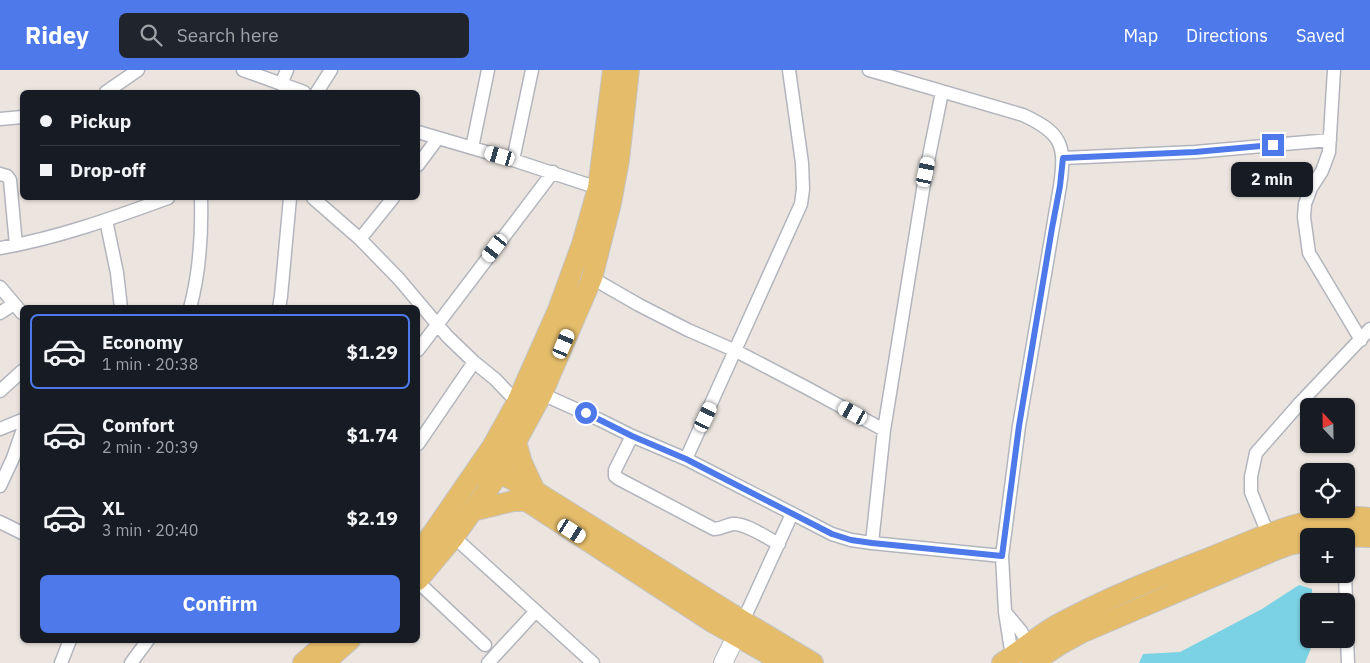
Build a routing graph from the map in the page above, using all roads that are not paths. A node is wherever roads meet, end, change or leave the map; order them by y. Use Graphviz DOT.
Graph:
graph roads {
  1 [pos="138,70"];
  2 [pos="245,70"];
  3 [pos="288,70"];
  4 [pos="331,70"];
  5 [pos="488,70"];
  6 [pos="532,70"];
  7 [pos="613,70"];
  8 [pos="629,70"];
  9 [pos="790,70"];
  10 [pos="868,70"];
  11 [pos="1334,70"];
  12 [pos="281,84"];
  13 [pos="109,90"];
  14 [pos="298,90"];
  15 [pos="318,90"];
  16 [pos="942,92"];
  17 [pos="20,117"];
  18 [pos="0,119"];
  19 [pos="420,133"];
  20 [pos="438,138"];
  21 [pos="1330,140"];
  22 [pos="472,148"];
  23 [pos="1063,158"];
  24 [pos="513,160"];
  25 [pos="420,162"];
  26 [pos="553,172"];
  27 [pos="0,174"];
  28 [pos="598,188"];
  29 [pos="162,200"];
  30 [pos="201,200"];
  31 [pos="290,200"];
  32 [pos="315,200"];
  33 [pos="391,200"];
  34 [pos="106,220"];
  35 [pos="360,240"];
  36 [pos="16,245"];
  37 [pos="0,248"];
  38 [pos="592,278"];
  39 [pos="0,287"];
  40 [pos="121,305"];
  41 [pos="191,305"];
  42 [pos="280,305"];
  43 [pos="18,308"];
  44 [pos="0,313"];
  45 [pos="436,324"];
  46 [pos="1370,330"];
  47 [pos="1361,340"];
  48 [pos="420,347"];
  49 [pos="736,351"];
  50 [pos="474,362"];
  51 [pos="20,373"];
  52 [pos="0,390"];
  53 [pos="542,394"];
  54 [pos="517,402"];
  55 [pos="20,421"];
  56 [pos="0,429"];
  57 [pos="884,430"];
  58 [pos="632,436"];
  59 [pos="420,439"];
  60 [pos="516,442"];
  61 [pos="20,446"];
  62 [pos="492,447"];
  63 [pos="686,459"];
  64 [pos="18,460"];
  65 [pos="498,475"];
  66 [pos="470,479"];
  67 [pos="0,486"];
  68 [pos="530,496"];
  69 [pos="472,511"];
  70 [pos="792,514"];
  71 [pos="1369,516"];
  72 [pos="0,522"];
  73 [pos="20,532"];
  74 [pos="1268,534"];
  75 [pos="1355,536"];
  76 [pos="454,537"];
  77 [pos="1370,537"];
  78 [pos="872,543"];
  79 [pos="1300,543"];
  80 [pos="778,544"];
  81 [pos="421,545"];
  82 [pos="1002,556"];
  83 [pos="420,579"];
  84 [pos="420,583"];
  85 [pos="536,611"];
  86 [pos="1005,612"];
  87 [pos="740,629"];
  88 [pos="69,643"];
  89 [pos="146,643"];
  90 [pos="326,643"];
  91 [pos="347,643"];
  92 [pos="485,645"];
  93 [pos="1347,648"];
  94 [pos="1032,656"];
  95 [pos="1010,661"];
  96 [pos="61,663"];
  97 [pos="131,663"];
  98 [pos="303,663"];
  99 [pos="324,663"];
  100 [pos="488,663"];
  101 [pos="593,663"];
  102 [pos="723,663"];
  103 [pos="784,663"];
  104 [pos="813,663"];
  105 [pos="1348,663"];
  1 -- 13 [label="street"];
  2 -- 12 [label="street"];
  3 -- 12 [label="street"];
  4 -- 15 [label="street"];
  5 -- 22 [label="street"];
  6 -- 24 [label="street"];
  7 -- 28 [label="main road"];
  8 -- 38 [label="main road"];
  9 -- 49 [label="street"];
  10 -- 16 [label="street"];
  11 -- 21 [label="street"];
  12 -- 14 [label="street"];
  16 -- 23 [label="street"];
  16 -- 57 [label="street"];
  17 -- 18 [label="street"];
  19 -- 20 [label="street"];
  20 -- 22 [label="street"];
  20 -- 25 [label="street"];
  21 -- 23 [label="street"];
  21 -- 47 [label="street"];
  22 -- 24 [label="street"];
  23 -- 82 [label="street"];
  24 -- 26 [label="street"];
  26 -- 28 [label="street"];
  26 -- 45 [label="street"];
  27 -- 36 [label="street"];
  28 -- 54 [label="main road"];
  29 -- 34 [label="street"];
  30 -- 41 [label="street"];
  31 -- 42 [label="street"];
  32 -- 35 [label="street"];
  33 -- 35 [label="street"];
  34 -- 36 [label="street"];
  34 -- 40 [label="street"];
  35 -- 45 [label="street"];
  36 -- 37 [label="street"];
  38 -- 49 [label="street"];
  38 -- 53 [label="main road"];
  39 -- 43 [label="street"];
  43 -- 44 [label="street"];
  45 -- 48 [label="street"];
  45 -- 50 [label="street"];
  46 -- 47 [label="street"];
  47 -- 74 [label="street"];
  49 -- 57 [label="street"];
  49 -- 63 [label="street"];
  50 -- 54 [label="street"];
  50 -- 59 [label="street"];
  51 -- 52 [label="street"];
  53 -- 58 [label="street"];
  53 -- 60 [label="main road"];
  54 -- 62 [label="main road"];
  55 -- 56 [label="street"];
  57 -- 78 [label="street"];
  58 -- 63 [label="street"];
  58 -- 80 [label="street"];
  60 -- 65 [label="main road"];
  60 -- 68 [label="main road"];
  61 -- 64 [label="street"];
  62 -- 65 [label="main road"];
  62 -- 66 [label="main road"];
  63 -- 70 [label="street"];
  64 -- 67 [label="street"];
  65 -- 66 [label="main road"];
  65 -- 68 [label="main road"];
  65 -- 69 [label="main road"];
  66 -- 81 [label="main road"];
  68 -- 69 [label="main road"];
  68 -- 87 [label="main road"];
  69 -- 76 [label="main road"];
  70 -- 78 [label="street"];
  70 -- 80 [label="street"];
  71 -- 74 [label="main road"];
  72 -- 73 [label="street"];
  74 -- 94 [label="main road"];
  75 -- 77 [label="main road"];
  76 -- 83 [label="main road"];
  76 -- 85 [label="street"];
  78 -- 82 [label="street"];
  79 -- 94 [label="main road"];
  80 -- 87 [label="street"];
  82 -- 86 [label="street"];
  84 -- 92 [label="street"];
  85 -- 100 [label="street"];
  85 -- 101 [label="street"];
  86 -- 94 [label="street"];
  86 -- 95 [label="street"];
  87 -- 102 [label="street"];
  87 -- 103 [label="main road"];
  87 -- 104 [label="main road"];
  88 -- 96 [label="street"];
  89 -- 97 [label="street"];
  90 -- 98 [label="main road"];
  91 -- 99 [label="main road"];
  93 -- 105 [label="street"];
  94 -- 95 [label="main road"];
}
